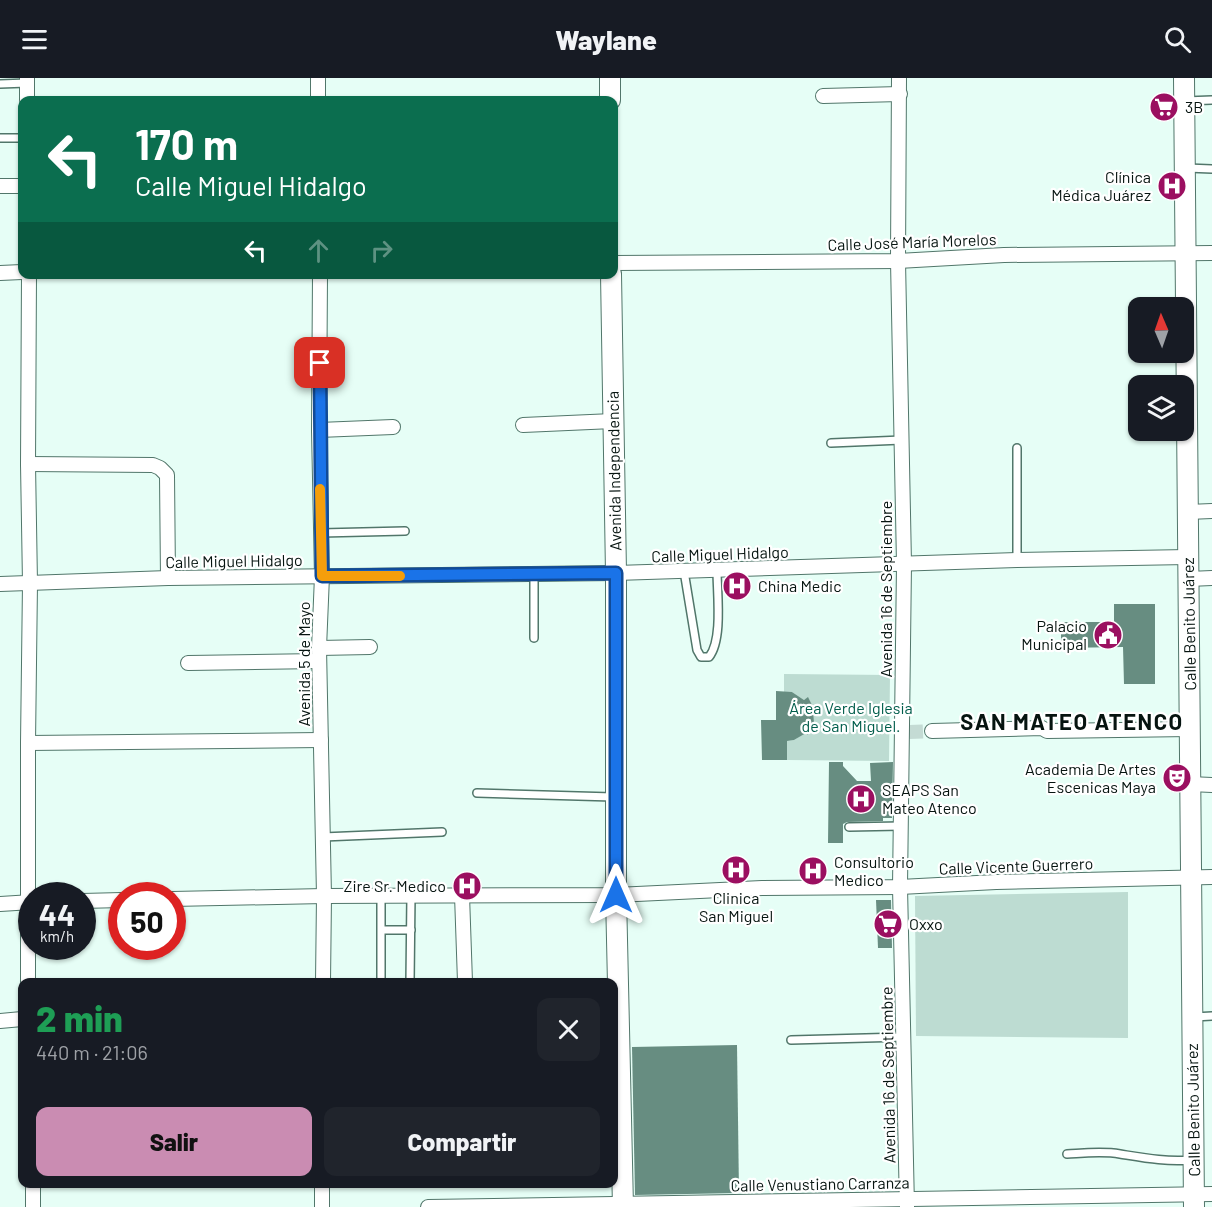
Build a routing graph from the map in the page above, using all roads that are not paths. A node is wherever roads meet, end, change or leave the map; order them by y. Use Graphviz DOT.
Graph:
graph roads {
  1 [pos="318,78"];
  2 [pos="610,78"];
  3 [pos="899,78"];
  4 [pos="1184,78"];
  5 [pos="27,80"];
  6 [pos="0,84"];
  7 [pos="900,94"];
  8 [pos="27,96"];
  9 [pos="318,96"];
  10 [pos="610,96"];
  11 [pos="823,96"];
  12 [pos="1212,100"];
  13 [pos="1184,101"];
  14 [pos="0,138"];
  15 [pos="18,138"];
  16 [pos="1185,168"];
  17 [pos="1212,169"];
  18 [pos="0,186"];
  19 [pos="18,186"];
  20 [pos="1212,253"];
  21 [pos="1185,254"];
  22 [pos="898,261"];
  23 [pos="618,262"];
  24 [pos="18,272"];
  25 [pos="0,273"];
  26 [pos="29,279"];
  27 [pos="320,279"];
  28 [pos="611,279"];
  29 [pos="613,421"];
  30 [pos="523,425"];
  31 [pos="393,427"];
  32 [pos="319,429"];
  33 [pos="902,440"];
  34 [pos="831,443"];
  35 [pos="1017,448"];
  36 [pos="28,465"];
  37 [pos="1212,511"];
  38 [pos="1188,512"];
  39 [pos="405,531"];
  40 [pos="321,533"];
  41 [pos="1188,557"];
  42 [pos="1017,560"];
  43 [pos="904,564"];
  44 [pos="717,570"];
  45 [pos="684,571"];
  46 [pos="616,573"];
  47 [pos="534,574"];
  48 [pos="322,576"];
  49 [pos="168,578"];
  50 [pos="1212,578"];
  51 [pos="1189,579"];
  52 [pos="30,583"];
  53 [pos="0,584"];
  54 [pos="534,638"];
  55 [pos="370,647"];
  56 [pos="319,654"];
  57 [pos="188,663"];
  58 [pos="1190,729"];
  59 [pos="932,731"];
  60 [pos="321,740"];
  61 [pos="28,743"];
  62 [pos="1190,784"];
  63 [pos="1212,785"];
  64 [pos="477,793"];
  65 [pos="616,797"];
  66 [pos="901,826"];
  67 [pos="849,827"];
  68 [pos="442,832"];
  69 [pos="323,837"];
  70 [pos="1191,878"];
  71 [pos="1212,878"];
  72 [pos="30,882"];
  73 [pos="900,887"];
  74 [pos="381,895"];
  75 [pos="411,895"];
  76 [pos="462,895"];
  77 [pos="616,895"];
  78 [pos="324,896"];
  79 [pos="186,899"];
  80 [pos="18,903"];
  81 [pos="0,904"];
  82 [pos="382,930"];
  83 [pos="411,930"];
  84 [pos="29,960"];
  85 [pos="28,978"];
  86 [pos="323,978"];
  87 [pos="381,978"];
  88 [pos="410,978"];
  89 [pos="465,978"];
  90 [pos="618,978"];
  91 [pos="618,984"];
  92 [pos="1202,1016"];
  93 [pos="18,1020"];
  94 [pos="0,1021"];
  95 [pos="903,1037"];
  96 [pos="791,1040"];
  97 [pos="1067,1154"];
  98 [pos="1194,1160"];
  99 [pos="33,1188"];
  100 [pos="322,1188"];
  101 [pos="1200,1198"];
  102 [pos="907,1203"];
  103 [pos="807,1204"];
  104 [pos="623,1205"];
  105 [pos="33,1207"];
  106 [pos="322,1207"];
  107 [pos="428,1207"];
  1 -- 9 [label="street"];
  2 -- 10 [label="main road"];
  3 -- 7 [label="street, Avenida 16 de Septiembre"];
  4 -- 13 [label="main road, Calle Benito Juárez"];
  5 -- 6 [label="lane"];
  5 -- 8 [label="street"];
  7 -- 11 [label="street"];
  7 -- 22 [label="street, Avenida 16 de Septiembre"];
  12 -- 13 [label="lane"];
  13 -- 16 [label="main road, Calle Benito Juárez"];
  14 -- 15 [label="lane"];
  16 -- 17 [label="lane"];
  16 -- 21 [label="main road, Calle Benito Juárez"];
  18 -- 19 [label="street"];
  20 -- 21 [label="street, Calle José María Morelos"];
  21 -- 22 [label="street, Calle José María Morelos"];
  21 -- 38 [label="main road, Calle Benito Juárez"];
  22 -- 23 [label="street, Calle José María Morelos"];
  22 -- 33 [label="street, Avenida 16 de Septiembre"];
  24 -- 25 [label="street"];
  26 -- 36 [label="street"];
  27 -- 32 [label="street, Avenida 5 de Mayo"];
  28 -- 29 [label="main road, Avenida Independencia"];
  29 -- 30 [label="street"];
  29 -- 46 [label="main road, Avenida Independencia"];
  31 -- 32 [label="street"];
  32 -- 40 [label="street, Avenida 5 de Mayo"];
  33 -- 34 [label="lane"];
  33 -- 43 [label="street, Avenida 16 de Septiembre"];
  35 -- 42 [label="lane"];
  36 -- 49 [label="street"];
  36 -- 52 [label="street"];
  37 -- 38 [label="street"];
  38 -- 41 [label="main road, Calle Benito Juárez"];
  39 -- 40 [label="lane"];
  40 -- 48 [label="street, Avenida 5 de Mayo"];
  41 -- 42 [label="street, Calle Miguel Hidalgo"];
  41 -- 51 [label="main road, Calle Benito Juárez"];
  42 -- 43 [label="street, Calle Miguel Hidalgo"];
  43 -- 44 [label="street, Calle Miguel Hidalgo"];
  43 -- 66 [label="street, Avenida 16 de Septiembre"];
  44 -- 45 [label="street, Calle Miguel Hidalgo"];
  44 -- 45 [label="lane"];
  45 -- 46 [label="street, Calle Miguel Hidalgo"];
  46 -- 47 [label="street, Calle Miguel Hidalgo"];
  46 -- 65 [label="main road, Avenida Independencia"];
  47 -- 48 [label="street, Calle Miguel Hidalgo"];
  47 -- 54 [label="lane"];
  48 -- 49 [label="street, Calle Miguel Hidalgo"];
  48 -- 56 [label="street, Avenida 5 de Mayo"];
  49 -- 52 [label="street, Calle Miguel Hidalgo"];
  50 -- 51 [label="street"];
  51 -- 58 [label="main road, Calle Benito Juárez"];
  52 -- 53 [label="street, Calle Miguel Hidalgo"];
  52 -- 61 [label="street"];
  55 -- 56 [label="street"];
  56 -- 57 [label="street"];
  56 -- 60 [label="street, Avenida 5 de Mayo"];
  58 -- 59 [label="street"];
  58 -- 62 [label="main road, Calle Benito Juárez"];
  60 -- 61 [label="street"];
  60 -- 69 [label="street, Avenida 5 de Mayo"];
  61 -- 72 [label="street"];
  62 -- 63 [label="street"];
  62 -- 70 [label="main road, Calle Benito Juárez"];
  64 -- 65 [label="lane"];
  65 -- 77 [label="main road, Avenida Independencia"];
  66 -- 67 [label="lane"];
  66 -- 73 [label="street, Avenida 16 de Septiembre"];
  68 -- 69 [label="lane"];
  69 -- 78 [label="street, Avenida 5 de Mayo"];
  70 -- 71 [label="street, Calle Vicente Guerrero"];
  70 -- 73 [label="street, Calle Vicente Guerrero"];
  70 -- 92 [label="main road, Calle Benito Juárez"];
  73 -- 77 [label="street, Calle Vicente Guerrero"];
  73 -- 95 [label="street, Avenida 16 de Septiembre"];
  74 -- 75 [label="street, Calle Vicente Guerrero"];
  74 -- 78 [label="street, Calle Vicente Guerrero"];
  74 -- 82 [label="lane"];
  75 -- 76 [label="street, Calle Vicente Guerrero"];
  75 -- 83 [label="lane"];
  76 -- 77 [label="street, Calle Vicente Guerrero"];
  76 -- 89 [label="street"];
  77 -- 90 [label="main road, Avenida Independencia"];
  78 -- 79 [label="street, Calle Vicente Guerrero"];
  78 -- 86 [label="street, Avenida 5 de Mayo"];
  80 -- 81 [label="street"];
  82 -- 83 [label="lane"];
  82 -- 87 [label="lane"];
  83 -- 88 [label="lane"];
  84 -- 85 [label="street"];
  91 -- 104 [label="main road, Avenida Independencia"];
  92 -- 98 [label="main road, Calle Benito Juárez"];
  93 -- 94 [label="street"];
  95 -- 96 [label="lane"];
  95 -- 102 [label="street, Avenida 16 de Septiembre"];
  97 -- 98 [label="lane"];
  98 -- 101 [label="main road, Calle Benito Juárez"];
  99 -- 105 [label="street"];
  100 -- 106 [label="street"];
  101 -- 102 [label="street, Calle Venustiano Carranza"];
  102 -- 103 [label="street, Calle Venustiano Carranza"];
  103 -- 104 [label="street, Calle Venustiano Carranza"];
  104 -- 107 [label="street, Calle Venustiano Carranza"];
}
